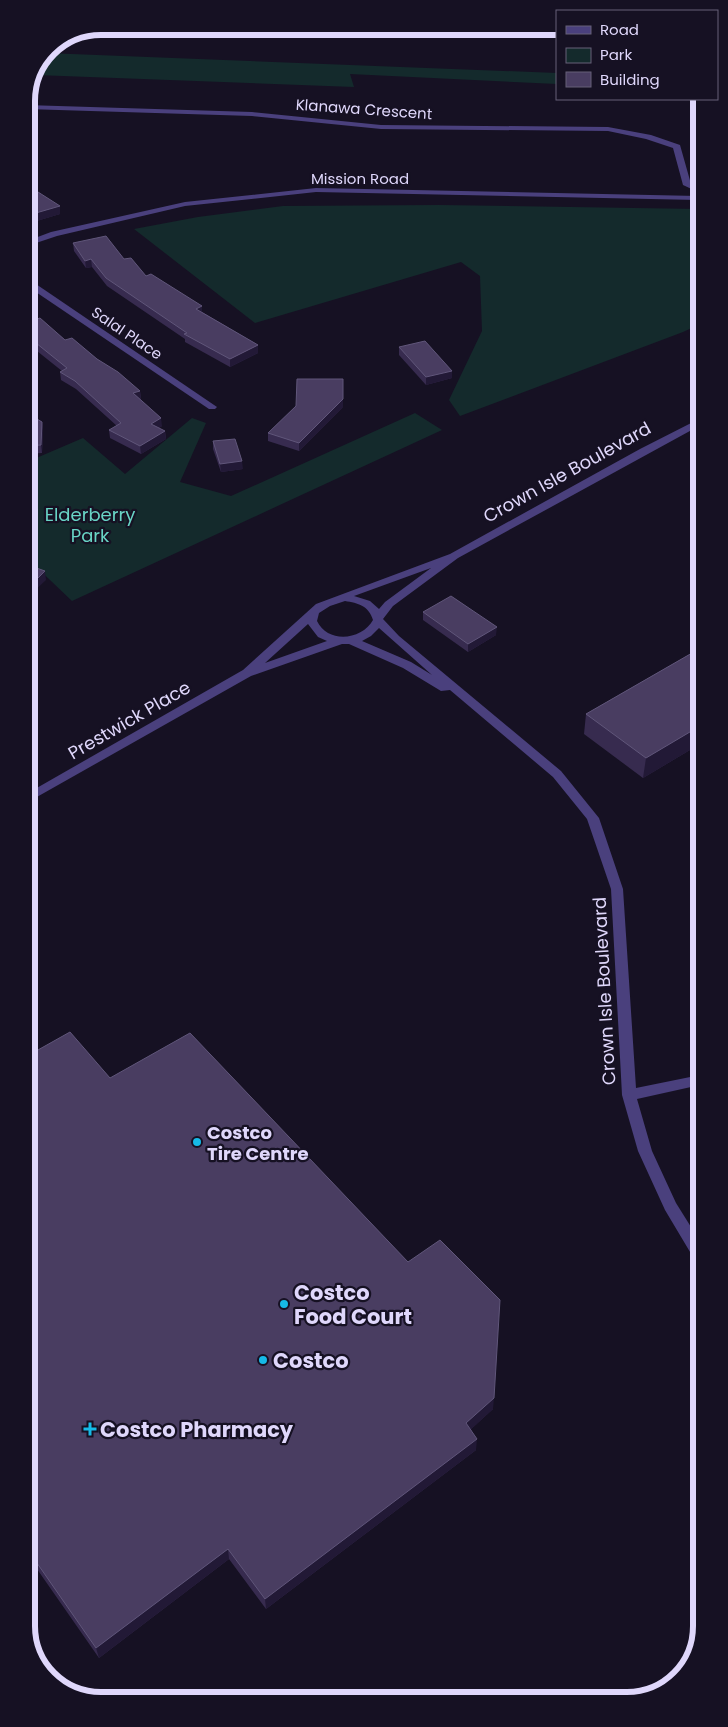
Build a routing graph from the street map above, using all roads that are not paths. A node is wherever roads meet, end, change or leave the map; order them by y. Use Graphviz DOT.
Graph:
graph roads {
  1 [pos="35,107"];
  2 [pos="693,188"];
  3 [pos="693,198"];
  4 [pos="35,241"];
  5 [pos="35,287"];
  6 [pos="212,407"];
  7 [pos="693,425"];
  8 [pos="454,556"];
  9 [pos="336,599"];
  10 [pos="318,608"];
  11 [pos="378,619"];
  12 [pos="347,640"];
  13 [pos="247,673"];
  14 [pos="471,702"];
  15 [pos="35,794"];
  16 [pos="693,1082"];
  17 [pos="629,1096"];
  18 [pos="693,1245"];
  1 -- 2 [label="street, Klanawa Crescent"];
  3 -- 4 [label="street, Mission Road"];
  5 -- 6 [label="street, Salal Place"];
  7 -- 8 [label="street, Crown Isle Boulevard"];
  8 -- 9 [label="street, Crown Isle Boulevard"];
  8 -- 11 [label="street, Crown Isle Boulevard"];
  9 -- 10 [label="street"];
  9 -- 11 [label="street"];
  10 -- 12 [label="street"];
  10 -- 13 [label="street, Prestwick Place"];
  11 -- 12 [label="street"];
  11 -- 14 [label="street, Crown Isle Boulevard"];
  12 -- 13 [label="street, Prestwick Place"];
  12 -- 14 [label="street, Crown Isle Boulevard"];
  13 -- 15 [label="street, Prestwick Place"];
  14 -- 17 [label="street, Crown Isle Boulevard"];
  16 -- 17 [label="street"];
  17 -- 18 [label="street, Crown Isle Boulevard"];
}
